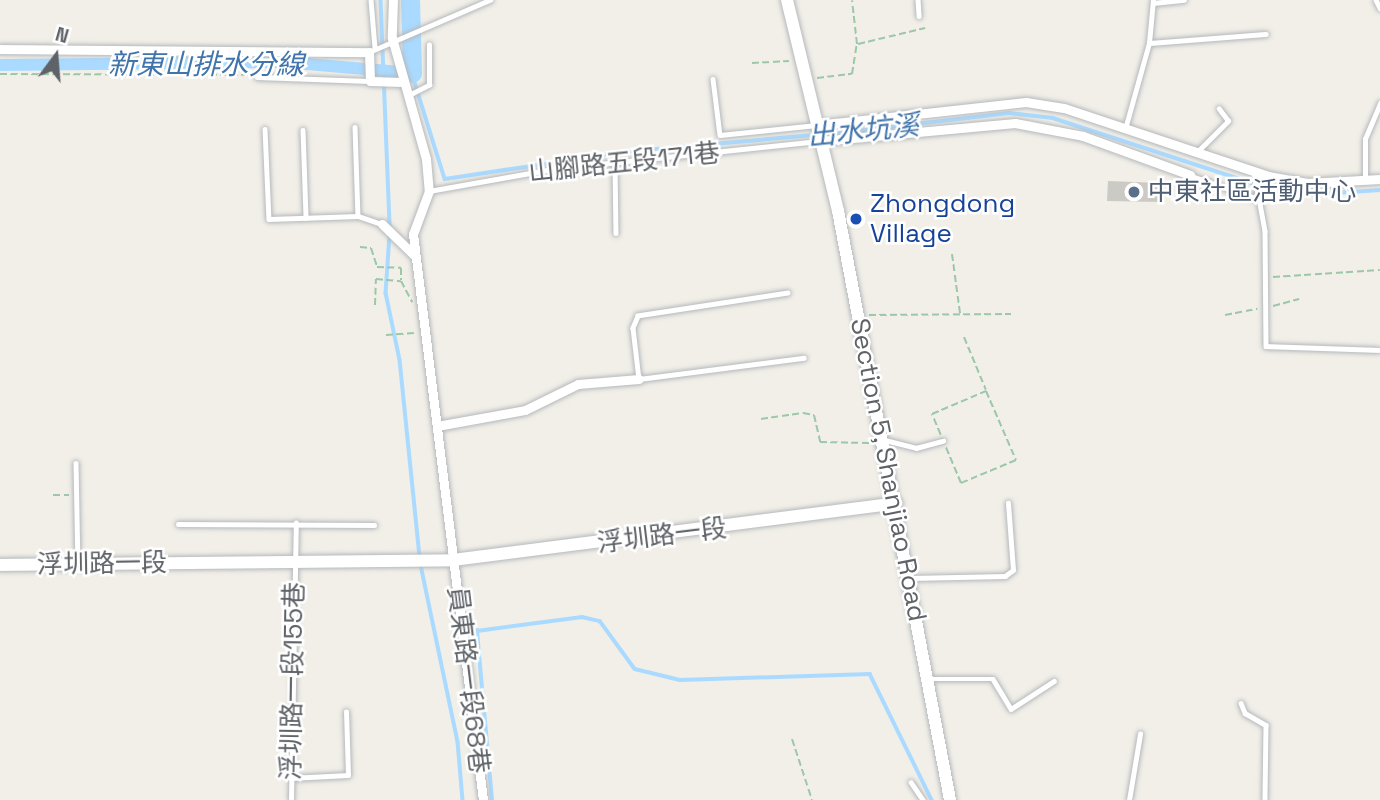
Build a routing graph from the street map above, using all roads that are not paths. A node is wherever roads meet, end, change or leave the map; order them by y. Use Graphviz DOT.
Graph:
graph roads {
  1 [pos="371,0"];
  2 [pos="393,0"];
  3 [pos="489,0"];
  4 [pos="787,0"];
  5 [pos="918,0"];
  6 [pos="1184,0"];
  7 [pos="1377,0"];
  8 [pos="1153,2"];
  9 [pos="1380,8"];
  10 [pos="919,16"];
  11 [pos="1266,34"];
  12 [pos="392,38"];
  13 [pos="1149,43"];
  14 [pos="429,45"];
  15 [pos="0,49"];
  16 [pos="372,50"];
  17 [pos="257,77"];
  18 [pos="713,79"];
  19 [pos="370,81"];
  20 [pos="402,82"];
  21 [pos="406,96"];
  22 [pos="1380,103"];
  23 [pos="1219,108"];
  24 [pos="817,125"];
  25 [pos="355,127"];
  26 [pos="265,129"];
  27 [pos="1125,129"];
  28 [pos="303,130"];
  29 [pos="820,141"];
  30 [pos="1196,153"];
  31 [pos="615,164"];
  32 [pos="1254,172"];
  33 [pos="1191,176"];
  34 [pos="1365,179"];
  35 [pos="1380,179"];
  36 [pos="429,191"];
  37 [pos="1262,200"];
  38 [pos="358,216"];
  39 [pos="306,218"];
  40 [pos="382,224"];
  41 [pos="616,233"];
  42 [pos="416,257"];
  43 [pos="788,293"];
  44 [pos="1378,350"];
  45 [pos="804,358"];
  46 [pos="639,380"];
  47 [pos="437,426"];
  48 [pos="884,440"];
  49 [pos="943,440"];
  50 [pos="76,463"];
  51 [pos="896,503"];
  52 [pos="1009,503"];
  53 [pos="296,523"];
  54 [pos="178,524"];
  55 [pos="374,524"];
  56 [pos="453,560"];
  57 [pos="295,562"];
  58 [pos="0,565"];
  59 [pos="78,565"];
  60 [pos="910,578"];
  61 [pos="928,678"];
  62 [pos="1054,681"];
  63 [pos="1241,703"];
  64 [pos="346,712"];
  65 [pos="1140,734"];
  66 [pos="290,778"];
  67 [pos="911,782"];
  68 [pos="291,800"];
  69 [pos="484,800"];
  70 [pos="923,800"];
  71 [pos="950,800"];
  72 [pos="1129,800"];
  73 [pos="1265,800"];
  1 -- 16 [label="lane"];
  2 -- 12 [label="street"];
  3 -- 12 [label="lane"];
  4 -- 24 [label="street"];
  5 -- 10 [label="lane"];
  6 -- 8 [label="lane"];
  7 -- 9 [label="lane"];
  8 -- 13 [label="lane"];
  11 -- 13 [label="lane"];
  12 -- 16 [label="lane"];
  12 -- 20 [label="street"];
  13 -- 27 [label="lane"];
  14 -- 21 [label="lane"];
  15 -- 16 [label="street"];
  16 -- 19 [label="street"];
  17 -- 19 [label="lane"];
  18 -- 24 [label="lane"];
  19 -- 20 [label="street"];
  20 -- 21 [label="street"];
  21 -- 36 [label="street"];
  22 -- 34 [label="lane"];
  23 -- 30 [label="lane"];
  24 -- 27 [label="street"];
  24 -- 29 [label="street, Section 5, Shanjiao Road"];
  25 -- 38 [label="lane"];
  26 -- 39 [label="lane"];
  27 -- 30 [label="street"];
  28 -- 39 [label="lane"];
  29 -- 31 [label="lane, 山腳路五段171巷"];
  29 -- 33 [label="street"];
  29 -- 48 [label="street, Section 5, Shanjiao Road"];
  30 -- 32 [label="street"];
  31 -- 36 [label="lane, 山腳路五段171巷"];
  31 -- 41 [label="lane"];
  32 -- 34 [label="street"];
  32 -- 37 [label="lane"];
  33 -- 37 [label="lane"];
  34 -- 35 [label="street"];
  36 -- 42 [label="street, 員東路一段68巷"];
  37 -- 44 [label="lane"];
  38 -- 39 [label="lane"];
  38 -- 40 [label="lane"];
  40 -- 42 [label="street"];
  42 -- 47 [label="street, 員東路一段68巷"];
  43 -- 46 [label="lane"];
  45 -- 46 [label="lane"];
  46 -- 47 [label="street"];
  47 -- 56 [label="street, 員東路一段68巷"];
  48 -- 49 [label="lane"];
  48 -- 51 [label="street, Section 5, Shanjiao Road"];
  50 -- 59 [label="lane"];
  51 -- 56 [label="street, 浮圳路一段"];
  51 -- 60 [label="street, Section 5, Shanjiao Road"];
  52 -- 60 [label="lane"];
  53 -- 54 [label="lane"];
  53 -- 55 [label="lane"];
  53 -- 57 [label="lane, 浮圳路一段155巷"];
  56 -- 57 [label="street, 浮圳路一段"];
  56 -- 69 [label="street, 員東路一段68巷"];
  57 -- 59 [label="street, 浮圳路一段"];
  57 -- 66 [label="lane, 浮圳路一段155巷"];
  58 -- 59 [label="street, 浮圳路一段"];
  60 -- 61 [label="street, Section 5, Shanjiao Road"];
  61 -- 62 [label="lane"];
  61 -- 71 [label="street, Section 5, Shanjiao Road"];
  63 -- 73 [label="lane"];
  64 -- 66 [label="lane"];
  65 -- 72 [label="lane"];
  66 -- 68 [label="lane, 浮圳路一段155巷"];
  67 -- 70 [label="lane"];
}
